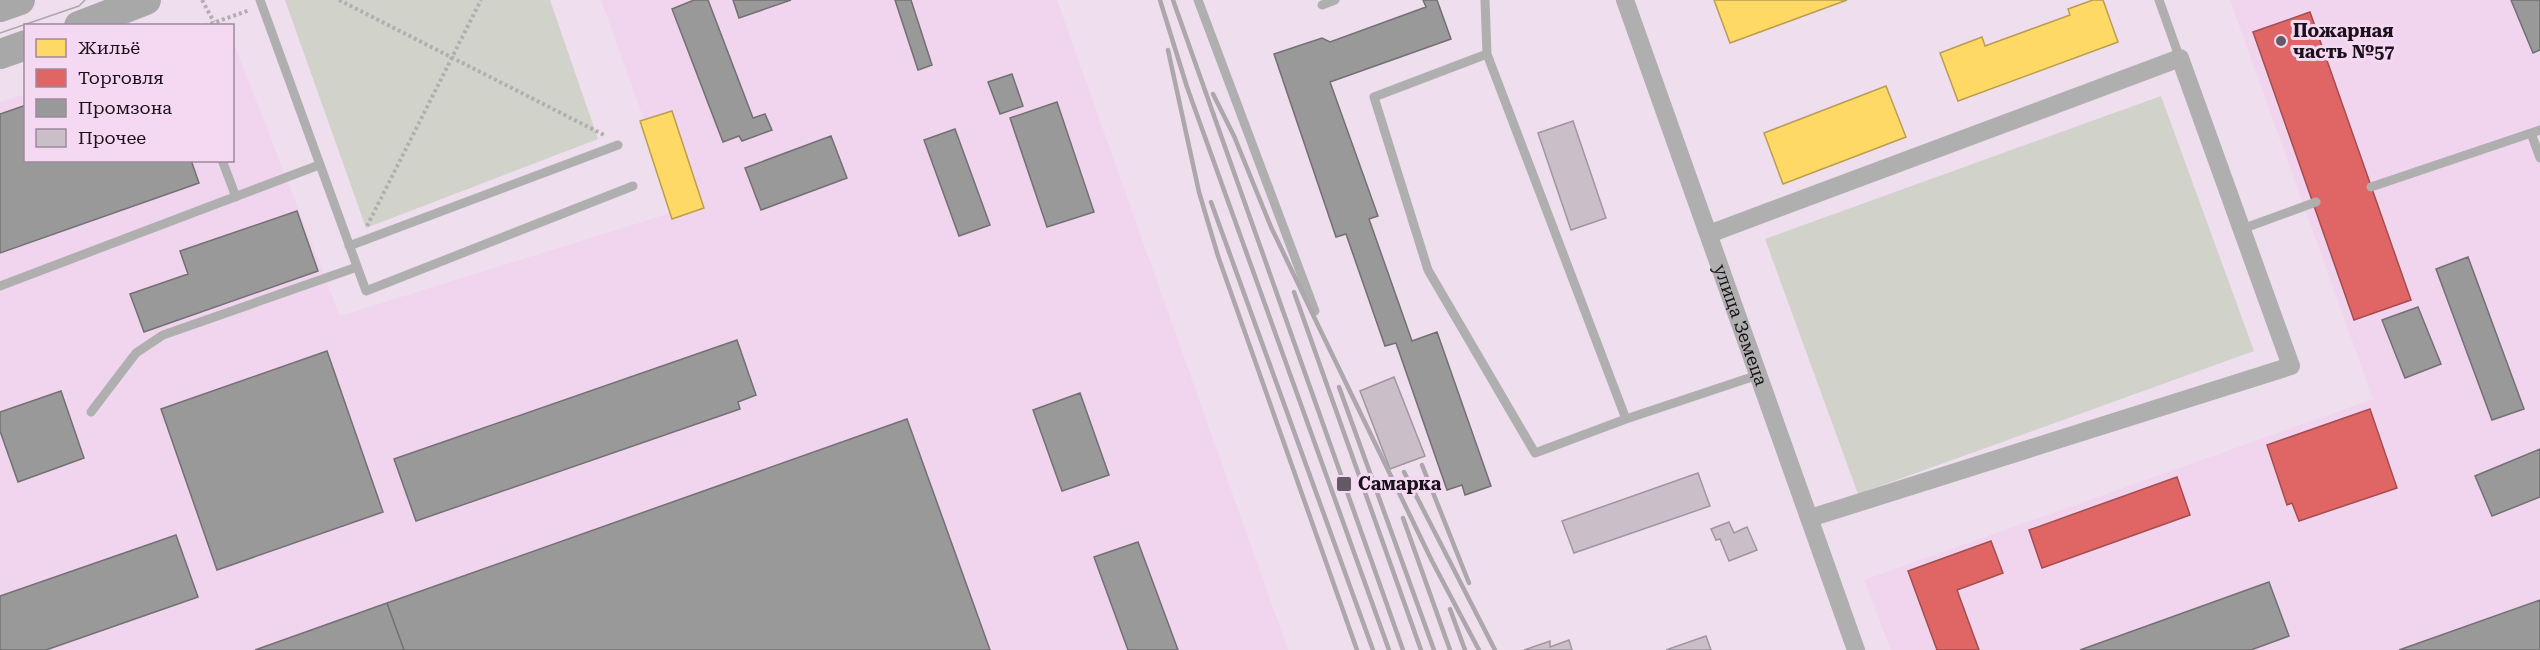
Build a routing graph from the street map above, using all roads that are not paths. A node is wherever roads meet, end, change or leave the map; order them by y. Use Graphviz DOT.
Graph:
graph roads {
  1 [pos="20,0"];
  2 [pos="146,0"];
  3 [pos="1198,0"];
  4 [pos="1335,0"];
  5 [pos="1485,0"];
  6 [pos="1625,0"];
  7 [pos="2159,0"];
  8 [pos="261,3"];
  9 [pos="1322,5"];
  10 [pos="0,7"];
  11 [pos="84,24"];
  12 [pos="24,46"];
  13 [pos="0,54"];
  14 [pos="1487,54"];
  15 [pos="2180,59"];
  16 [pos="2536,131"];
  17 [pos="617,143"];
  18 [pos="2540,158"];
  19 [pos="223,162"];
  20 [pos="319,165"];
  21 [pos="633,186"];
  22 [pos="2372,187"];
  23 [pos="236,197"];
  24 [pos="2316,202"];
  25 [pos="2242,229"];
  26 [pos="1708,234"];
  27 [pos="354,244"];
  28 [pos="357,267"];
  29 [pos="0,286"];
  30 [pos="1315,311"];
  31 [pos="1758,375"];
  32 [pos="91,412"];
  33 [pos="1626,419"];
  34 [pos="1810,518"];
  35 [pos="1856,650"];
  1 -- 10 [label="main road"];
  2 -- 11 [label="main road"];
  3 -- 30 [label="lane"];
  4 -- 9 [label="lane"];
  5 -- 14 [label="lane"];
  6 -- 26 [label="street, улица Земеца"];
  7 -- 15 [label="lane"];
  8 -- 20 [label="lane"];
  12 -- 13 [label="main road"];
  14 -- 33 [label="lane"];
  14 -- 33 [label="lane"];
  15 -- 25 [label="street"];
  15 -- 26 [label="street"];
  16 -- 18 [label="lane"];
  16 -- 22 [label="lane"];
  17 -- 27 [label="lane"];
  19 -- 23 [label="lane"];
  20 -- 23 [label="lane"];
  20 -- 27 [label="lane"];
  21 -- 28 [label="lane"];
  23 -- 29 [label="lane"];
  24 -- 25 [label="lane"];
  25 -- 34 [label="street"];
  26 -- 31 [label="street, улица Земеца"];
  27 -- 28 [label="lane"];
  28 -- 32 [label="lane"];
  31 -- 33 [label="lane"];
  31 -- 34 [label="street, улица Земеца"];
  34 -- 35 [label="street, улица Земеца"];
}
